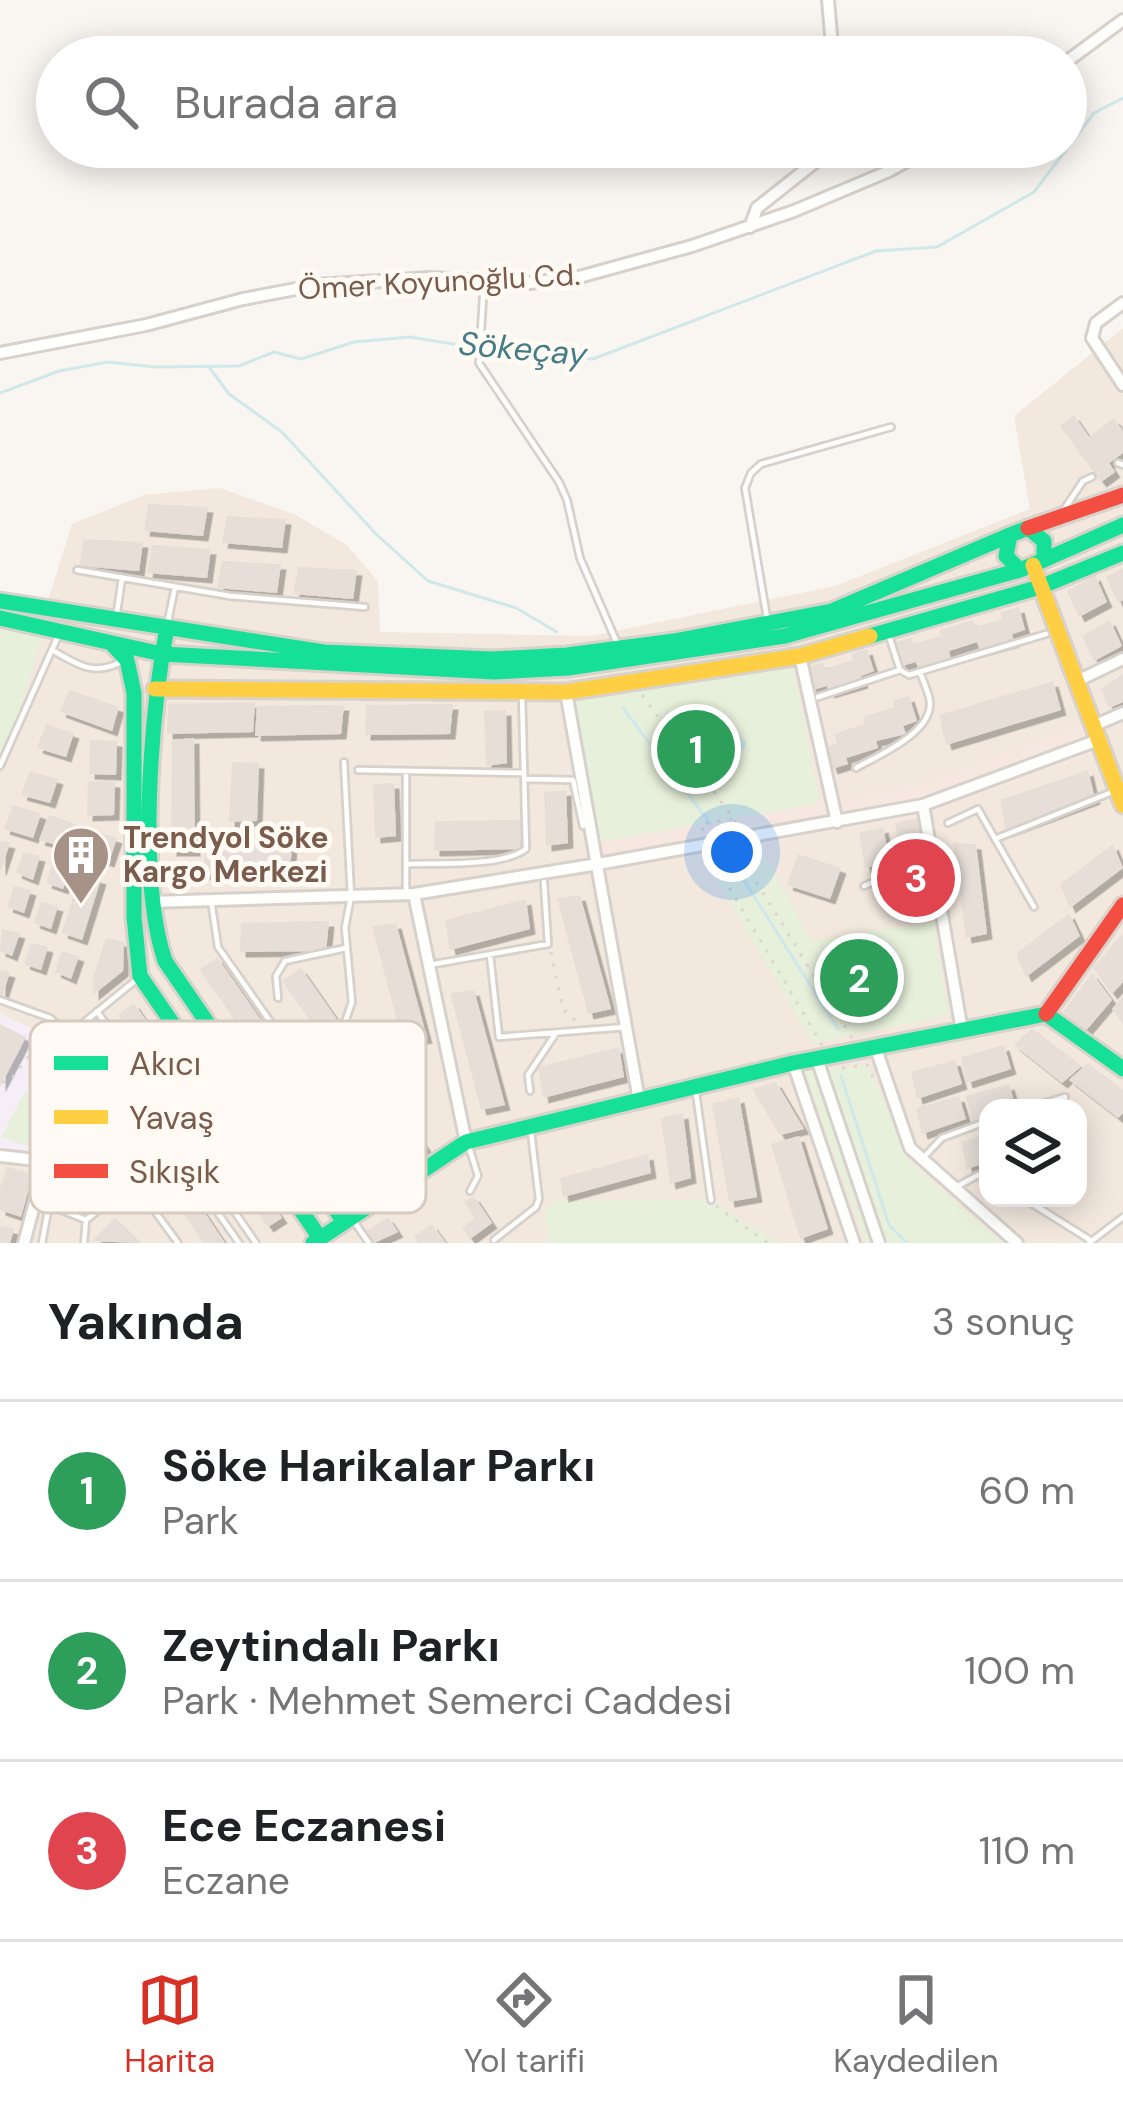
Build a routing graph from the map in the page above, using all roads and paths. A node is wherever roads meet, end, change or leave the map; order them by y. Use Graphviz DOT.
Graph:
graph roads {
  1 [pos="828,0"];
  2 [pos="1123,20"];
  3 [pos="831,36"];
  4 [pos="1087,47"];
  5 [pos="808,168"];
  6 [pos="896,168"];
  7 [pos="750,227"];
  8 [pos="484,281"];
  9 [pos="1123,303"];
  10 [pos="0,353"];
  11 [pos="1123,385"];
  12 [pos="891,428"];
  13 [pos="1092,477"];
  14 [pos="1123,495"];
  15 [pos="1060,516"];
  16 [pos="1123,525"];
  17 [pos="1028,528"];
  18 [pos="1010,535"];
  19 [pos="1123,553"];
  20 [pos="1032,565"];
  21 [pos="77,570"];
  22 [pos="122,578"];
  23 [pos="175,587"];
  24 [pos="1040,587"];
  25 [pos="0,601"];
  26 [pos="365,608"];
  27 [pos="0,618"];
  28 [pos="116,618"];
  29 [pos="768,623"];
  30 [pos="167,626"];
  31 [pos="61,630"];
  32 [pos="887,631"];
  33 [pos="1046,634"];
  34 [pos="112,644"];
  35 [pos="620,648"];
  36 [pos="52,650"];
  37 [pos="161,654"];
  38 [pos="800,656"];
  39 [pos="1123,659"];
  40 [pos="127,660"];
  41 [pos="900,670"];
  42 [pos="920,672"];
  43 [pos="637,681"];
  44 [pos="1077,681"];
  45 [pos="154,689"];
  46 [pos="566,692"];
  47 [pos="522,693"];
  48 [pos="818,697"];
  49 [pos="1123,713"];
  50 [pos="1095,733"];
  51 [pos="344,762"];
  52 [pos="0,766"];
  53 [pos="856,767"];
  54 [pos="358,770"];
  55 [pos="406,771"];
  56 [pos="525,776"];
  57 [pos="1119,786"];
  58 [pos="922,805"];
  59 [pos="734,819"];
  60 [pos="837,822"];
  61 [pos="948,823"];
  62 [pos="583,826"];
  63 [pos="738,839"];
  64 [pos="995,839"];
  65 [pos="706,845"];
  66 [pos="932,857"];
  67 [pos="406,864"];
  68 [pos="598,864"];
  69 [pos="544,881"];
  70 [pos="864,886"];
  71 [pos="410,894"];
  72 [pos="351,896"];
  73 [pos="211,900"];
  74 [pos="150,902"];
  75 [pos="1123,905"];
  76 [pos="1034,907"];
  77 [pos="548,944"];
  78 [pos="346,948"];
  79 [pos="162,954"];
  80 [pos="490,955"];
  81 [pos="429,965"];
  82 [pos="140,976"];
  83 [pos="278,998"];
  84 [pos="0,1000"];
  85 [pos="98,1011"];
  86 [pos="1046,1014"];
  87 [pos="52,1021"];
  88 [pos="85,1021"];
  89 [pos="105,1021"];
  90 [pos="170,1021"];
  91 [pos="209,1021"];
  92 [pos="270,1021"];
  93 [pos="344,1021"];
  94 [pos="594,1023"];
  95 [pos="626,1027"];
  96 [pos="962,1031"];
  97 [pos="556,1033"];
  98 [pos="30,1055"];
  99 [pos="868,1055"];
  100 [pos="820,1058"];
  101 [pos="793,1063"];
  102 [pos="1121,1063"];
  103 [pos="2,1082"];
  104 [pos="695,1087"];
  105 [pos="530,1090"];
  106 [pos="1065,1097"];
  107 [pos="1058,1099"];
  108 [pos="639,1100"];
  109 [pos="979,1124"];
  110 [pos="530,1126"];
  111 [pos="466,1142"];
  112 [pos="0,1156"];
  113 [pos="30,1159"];
  114 [pos="922,1159"];
  115 [pos="426,1168"];
  116 [pos="979,1175"];
  117 [pos="955,1187"];
  118 [pos="470,1190"];
  119 [pos="710,1200"];
  120 [pos="1036,1207"];
  121 [pos="32,1213"];
  122 [pos="48,1213"];
  123 [pos="69,1213"];
  124 [pos="95,1213"];
  125 [pos="156,1213"];
  126 [pos="218,1213"];
  127 [pos="236,1213"];
  128 [pos="299,1213"];
  129 [pos="343,1213"];
  130 [pos="358,1213"];
  131 [pos="1123,1216"];
  132 [pos="86,1220"];
  133 [pos="348,1220"];
  134 [pos="317,1240"];
  135 [pos="494,1240"];
  136 [pos="1089,1242"];
  137 [pos="24,1243"];
  138 [pos="42,1243"];
  139 [pos="84,1243"];
  140 [pos="178,1243"];
  141 [pos="239,1243"];
  142 [pos="256,1243"];
  143 [pos="369,1243"];
  144 [pos="768,1243"];
  145 [pos="854,1243"];
  146 [pos="879,1243"];
  147 [pos="1017,1243"];
  1 -- 3 [label="street"];
  2 -- 4 [label="street"];
  5 -- 7 [label="street"];
  6 -- 7 [label="street, Ömer Koyunoğlu Cd."];
  7 -- 8 [label="street, Ömer Koyunoğlu Cd."];
  8 -- 10 [label="street, Ömer Koyunoğlu Cd."];
  8 -- 35 [label="lane"];
  9 -- 11 [label="street"];
  12 -- 29 [label="lane"];
  13 -- 15 [label="lane"];
  14 -- 15 [label="street"];
  15 -- 17 [label="street"];
  16 -- 20 [label="street"];
  17 -- 18 [label="street"];
  17 -- 20 [label="street"];
  18 -- 20 [label="street"];
  18 -- 29 [label="street"];
  19 -- 24 [label="street"];
  20 -- 24 [label="street"];
  20 -- 37 [label="street"];
  21 -- 22 [label="lane"];
  22 -- 23 [label="lane"];
  22 -- 28 [label="lane"];
  23 -- 26 [label="lane"];
  23 -- 30 [label="lane"];
  24 -- 32 [label="street"];
  24 -- 44 [label="street"];
  25 -- 28 [label="street"];
  27 -- 31 [label="street"];
  28 -- 30 [label="street"];
  28 -- 34 [label="street"];
  29 -- 35 [label="street"];
  30 -- 35 [label="street"];
  30 -- 37 [label="street"];
  31 -- 34 [label="street"];
  31 -- 36 [label="lane"];
  32 -- 38 [label="street"];
  32 -- 41 [label="lane"];
  33 -- 42 [label="lane"];
  34 -- 37 [label="street"];
  34 -- 40 [label="street"];
  36 -- 40 [label="lane"];
  36 -- 52 [label="lane"];
  37 -- 45 [label="street"];
  38 -- 43 [label="street"];
  38 -- 60 [label="street"];
  39 -- 44 [label="street"];
  40 -- 82 [label="street"];
  41 -- 42 [label="lane"];
  41 -- 48 [label="lane"];
  42 -- 53 [label="lane"];
  43 -- 46 [label="street"];
  43 -- 59 [label="path"];
  44 -- 50 [label="street"];
  45 -- 47 [label="street"];
  45 -- 74 [label="street"];
  46 -- 47 [label="street"];
  46 -- 68 [label="street"];
  47 -- 56 [label="lane"];
  49 -- 50 [label="street"];
  50 -- 57 [label="street"];
  50 -- 58 [label="street"];
  51 -- 72 [label="lane"];
  54 -- 55 [label="lane"];
  55 -- 56 [label="lane"];
  55 -- 67 [label="lane"];
  56 -- 62 [label="lane"];
  56 -- 67 [label="lane"];
  57 -- 64 [label="lane"];
  58 -- 60 [label="street"];
  58 -- 66 [label="street"];
  59 -- 63 [label="path"];
  59 -- 65 [label="path"];
  60 -- 63 [label="street"];
  61 -- 64 [label="lane"];
  63 -- 65 [label="street"];
  63 -- 99 [label="path"];
  64 -- 76 [label="lane"];
  65 -- 68 [label="street"];
  65 -- 100 [label="path"];
  66 -- 70 [label="lane"];
  66 -- 96 [label="street"];
  67 -- 71 [label="lane"];
  68 -- 71 [label="street"];
  68 -- 95 [label="street"];
  69 -- 77 [label="lane"];
  71 -- 72 [label="street"];
  71 -- 81 [label="street"];
  72 -- 73 [label="street"];
  72 -- 78 [label="lane"];
  73 -- 74 [label="street"];
  73 -- 92 [label="lane"];
  74 -- 79 [label="street"];
  75 -- 86 [label="street"];
  77 -- 80 [label="lane"];
  77 -- 94 [label="path"];
  78 -- 83 [label="lane"];
  78 -- 93 [label="lane"];
  79 -- 82 [label="street"];
  79 -- 91 [label="street"];
  80 -- 81 [label="lane"];
  80 -- 97 [label="lane"];
  81 -- 111 [label="street"];
  82 -- 85 [label="lane"];
  82 -- 90 [label="street"];
  84 -- 87 [label="lane"];
  85 -- 88 [label="lane"];
  85 -- 89 [label="lane"];
  86 -- 96 [label="street"];
  86 -- 102 [label="street"];
  95 -- 97 [label="lane"];
  95 -- 108 [label="street"];
  96 -- 99 [label="street"];
  97 -- 105 [label="lane"];
  98 -- 103 [label="path"];
  99 -- 100 [label="street"];
  99 -- 114 [label="street"];
  100 -- 101 [label="street"];
  100 -- 146 [label="street"];
  101 -- 104 [label="street"];
  101 -- 145 [label="street"];
  104 -- 108 [label="street"];
  104 -- 119 [label="lane"];
  106 -- 107 [label="lane"];
  108 -- 110 [label="street"];
  109 -- 114 [label="lane"];
  110 -- 111 [label="street"];
  110 -- 135 [label="lane"];
  111 -- 115 [label="street"];
  111 -- 118 [label="lane"];
  112 -- 113 [label="street"];
  114 -- 117 [label="street"];
  116 -- 117 [label="lane"];
  117 -- 147 [label="street"];
  119 -- 144 [label="path"];
  120 -- 136 [label="lane"];
  121 -- 137 [label="street"];
  122 -- 138 [label="lane"];
  123 -- 132 [label="lane"];
  124 -- 132 [label="lane"];
  125 -- 140 [label="lane"];
  126 -- 141 [label="lane"];
  127 -- 142 [label="lane"];
  128 -- 134 [label="street"];
  129 -- 133 [label="street"];
  130 -- 133 [label="street"];
  131 -- 136 [label="lane"];
  132 -- 139 [label="lane"];
  133 -- 134 [label="street"];
  133 -- 143 [label="lane"];
}
